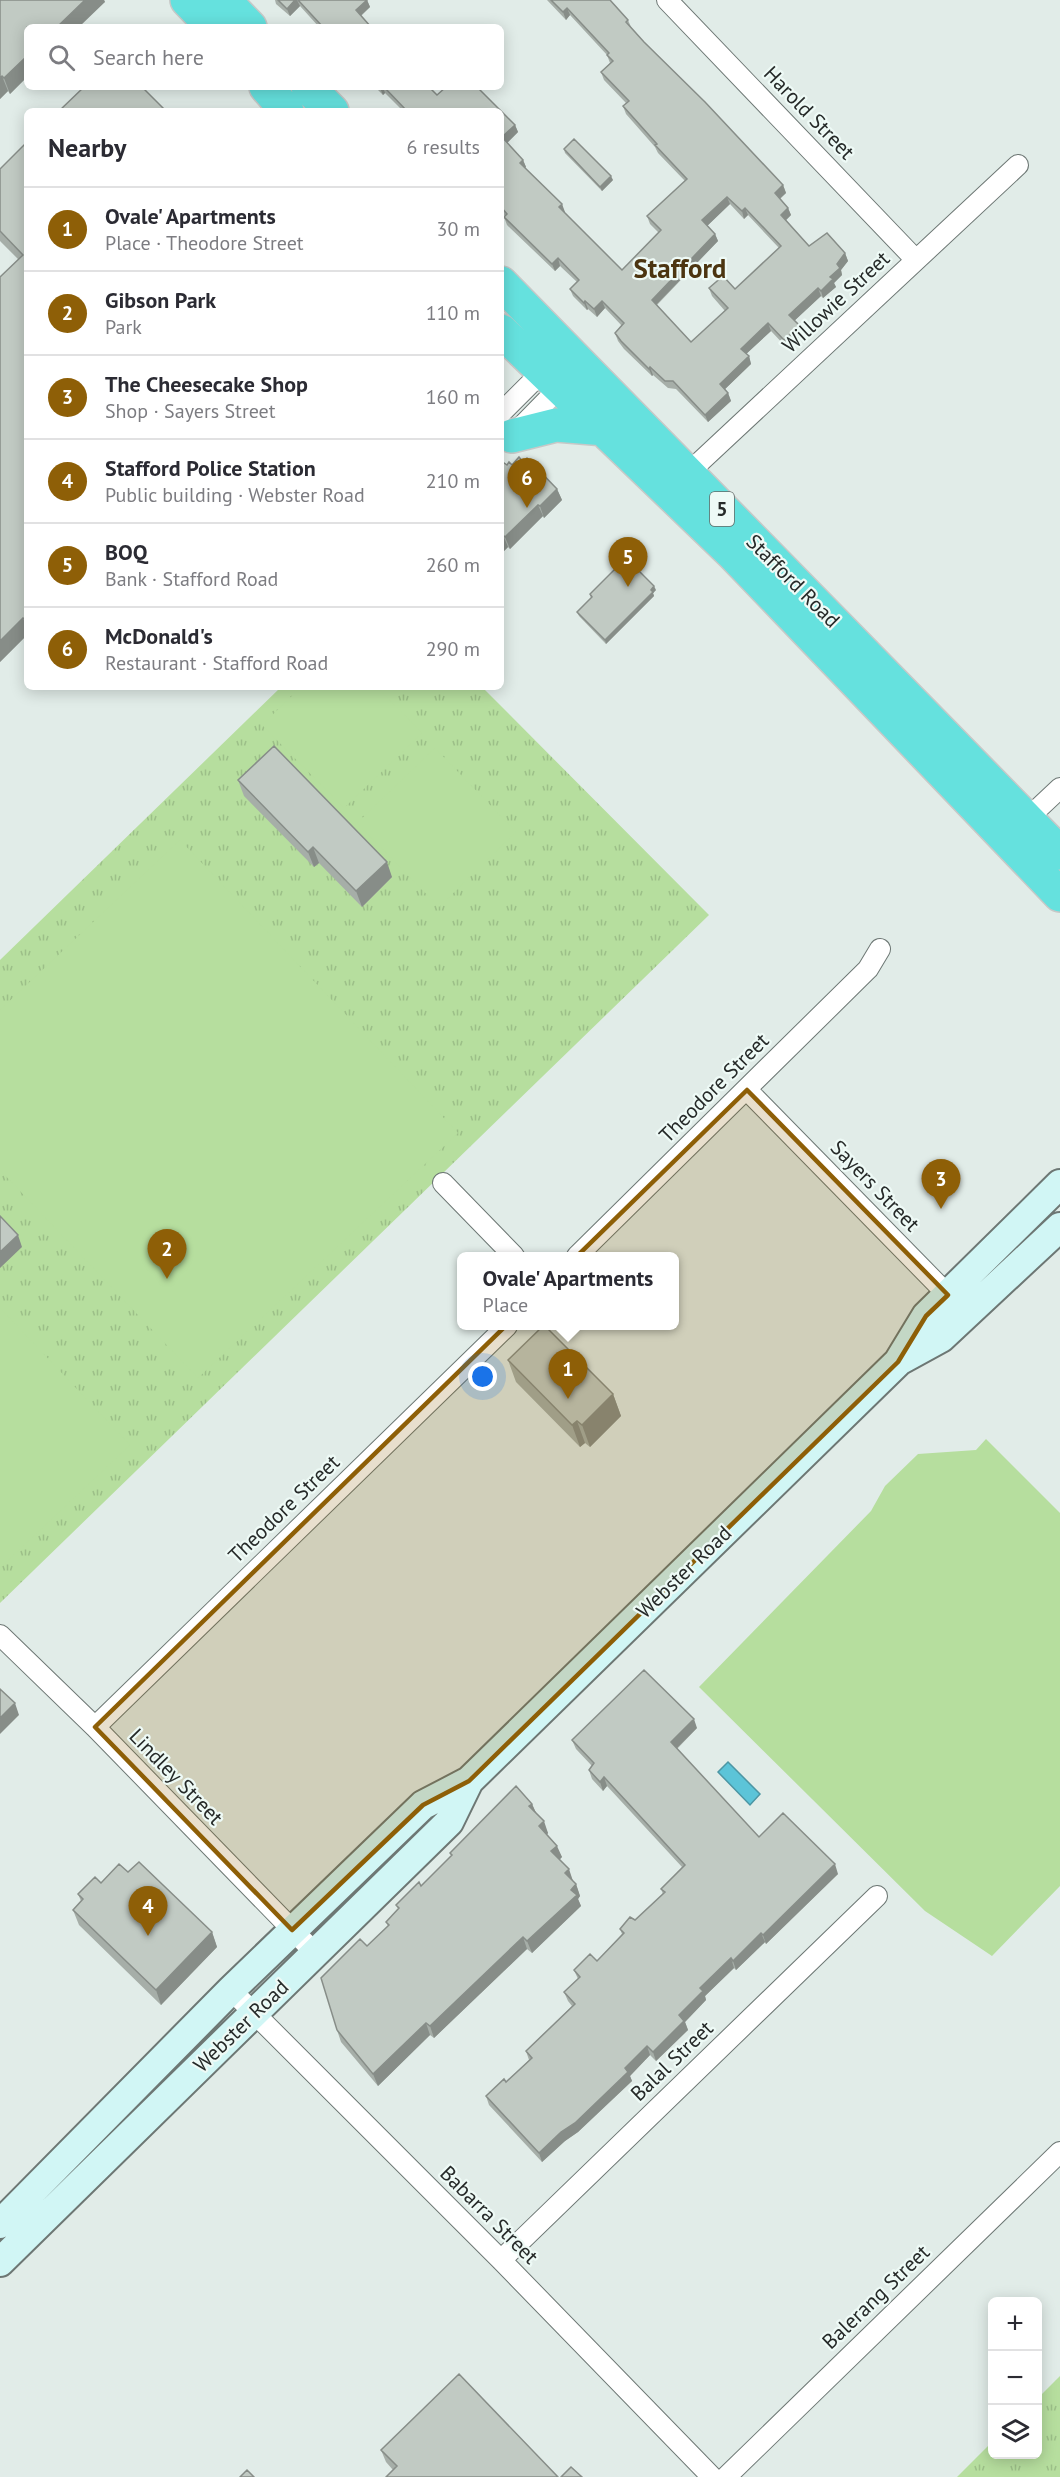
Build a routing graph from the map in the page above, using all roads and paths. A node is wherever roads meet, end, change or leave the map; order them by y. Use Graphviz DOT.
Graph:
graph roads {
  1 [pos="187,0"];
  2 [pos="224,0"];
  3 [pos="667,0"];
  4 [pos="210,24"];
  5 [pos="247,24"];
  6 [pos="269,90"];
  7 [pos="311,90"];
  8 [pos="284,108"];
  9 [pos="329,108"];
  10 [pos="1018,165"];
  11 [pos="916,260"];
  12 [pos="504,287"];
  13 [pos="504,334"];
  14 [pos="574,357"];
  15 [pos="551,379"];
  16 [pos="605,429"];
  17 [pos="505,432"];
  18 [pos="687,474"];
  19 [pos="1060,788"];
  20 [pos="1027,819"];
  21 [pos="1060,853"];
  22 [pos="1060,894"];
  23 [pos="880,949"];
  24 [pos="747,1090"];
  25 [pos="443,1183"];
  26 [pos="1060,1184"];
  27 [pos="1060,1227"];
  28 [pos="509,1252"];
  29 [pos="582,1252"];
  30 [pos="948,1295"];
  31 [pos="974,1308"];
  32 [pos="503,1330"];
  33 [pos="898,1362"];
  34 [pos="0,1635"];
  35 [pos="95,1727"];
  36 [pos="469,1781"];
  37 [pos="877,1896"];
  38 [pos="291,1930"];
  39 [pos="316,1954"];
  40 [pos="231,1990"];
  41 [pos="254,2013"];
  42 [pos="1060,2152"];
  43 [pos="0,2224"];
  44 [pos="4,2252"];
  45 [pos="501,2260"];
  46 [pos="712,2477"];
  47 [pos="726,2477"];
  1 -- 4 [label="highway"];
  2 -- 5 [label="highway"];
  3 -- 11 [label="street, Harold Street"];
  6 -- 8 [label="highway"];
  7 -- 9 [label="highway"];
  10 -- 11 [label="street, Willowie Street"];
  11 -- 18 [label="street, Willowie Street"];
  12 -- 14 [label="highway, Stafford Road / 5"];
  13 -- 15 [label="highway, Stafford Road / 5"];
  14 -- 15 [label="street"];
  14 -- 18 [label="highway, Stafford Road / 5"];
  15 -- 16 [label="highway, Stafford Road / 5"];
  15 -- 17 [label="street"];
  16 -- 17 [label="highway"];
  16 -- 22 [label="highway, Stafford Road / 5"];
  18 -- 20 [label="highway, Stafford Road / 5"];
  19 -- 20 [label="street"];
  20 -- 21 [label="highway, Stafford Road / 5"];
  23 -- 24 [label="street, Theodore Street"];
  24 -- 29 [label="street, Theodore Street"];
  24 -- 30 [label="street, Sayers Street"];
  25 -- 28 [label="street"];
  26 -- 30 [label="main road, Webster Road"];
  27 -- 31 [label="main road, Webster Road"];
  30 -- 31 [label="street, Sayers Street"];
  30 -- 33 [label="main road, Webster Road"];
  31 -- 33 [label="main road, Webster Road"];
  32 -- 35 [label="street, Theodore Street"];
  33 -- 36 [label="main road, Webster Road"];
  34 -- 35 [label="street, Lindley Street"];
  35 -- 38 [label="street, Lindley Street"];
  36 -- 38 [label="main road, Webster Road"];
  36 -- 39 [label="main road, Webster Road"];
  37 -- 45 [label="street, Balal Street"];
  38 -- 39 [label="street, Lindley Street"];
  38 -- 40 [label="main road, Webster Road"];
  39 -- 41 [label="main road, Webster Road"];
  40 -- 41 [label="street, Babarra Street"];
  40 -- 43 [label="main road, Webster Road"];
  41 -- 44 [label="main road, Webster Road"];
  41 -- 45 [label="street, Babarra Street"];
  42 -- 47 [label="street, Balerang Street"];
  45 -- 46 [label="street, Babarra Street"];
}
